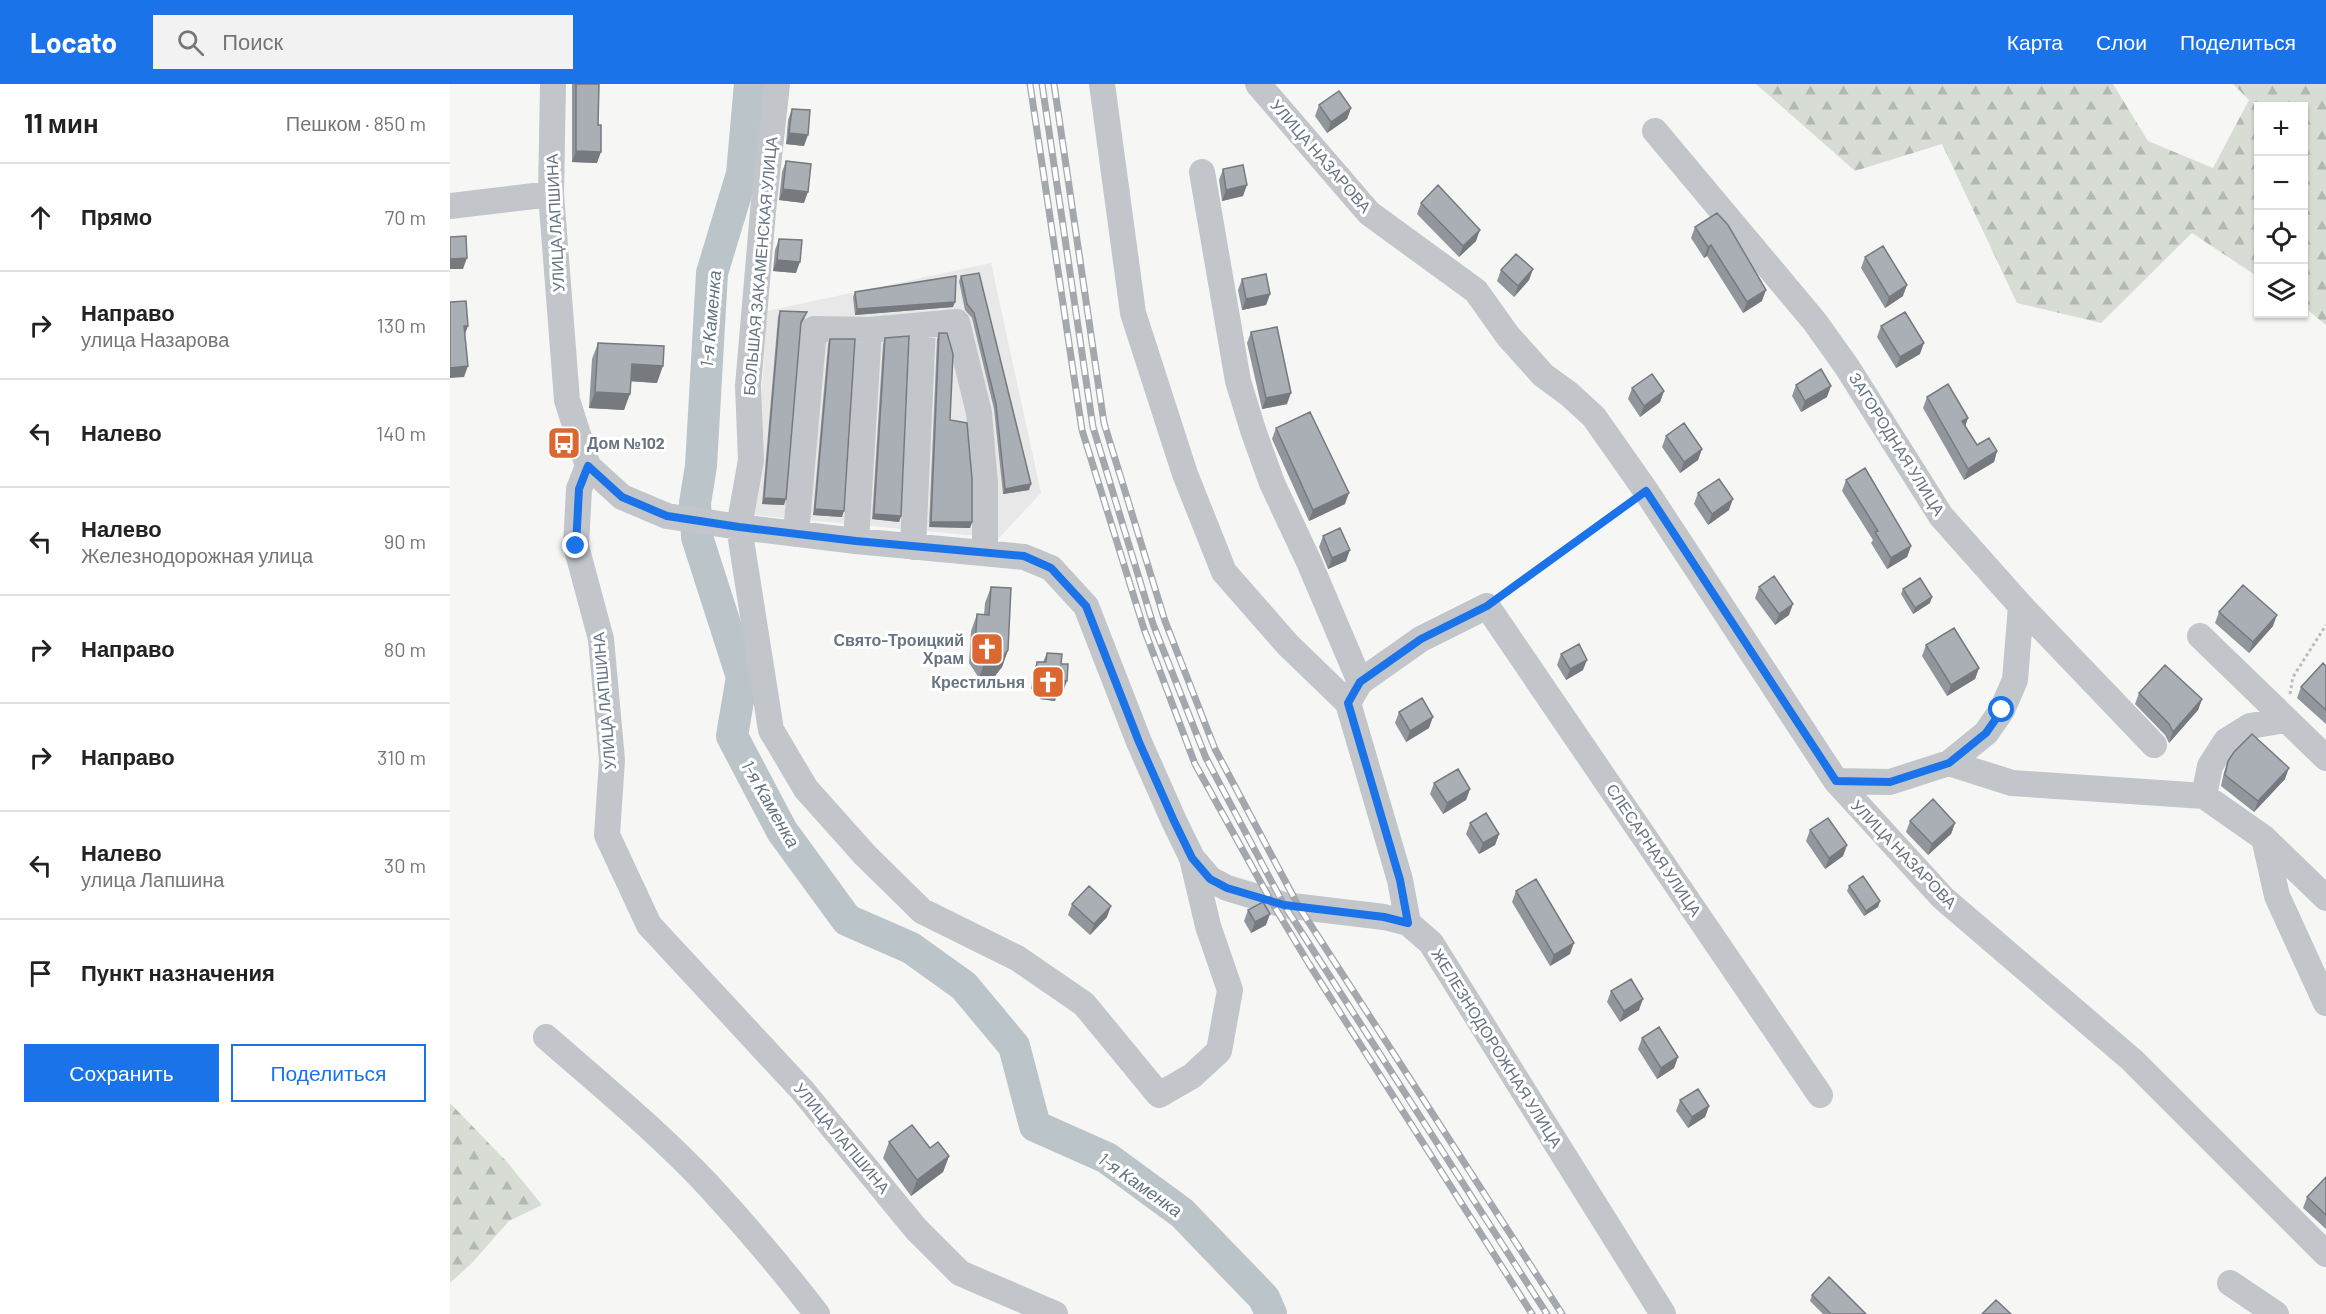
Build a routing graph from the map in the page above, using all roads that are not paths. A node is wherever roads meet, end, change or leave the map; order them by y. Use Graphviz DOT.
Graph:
graph roads {
  1 [pos="553,84"];
  2 [pos="777,84"];
  3 [pos="1102,84"];
  4 [pos="1258,84"];
  5 [pos="1655,131"];
  6 [pos="1202,172"];
  7 [pos="550,194"];
  8 [pos="450,206"];
  9 [pos="923,325"];
  10 [pos="869,330"];
  11 [pos="588,466"];
  12 [pos="739,527"];
  13 [pos="796,534"];
  14 [pos="856,541"];
  15 [pos="913,547"];
  16 [pos="985,553"];
  17 [pos="2021,606"];
  18 [pos="2199,636"];
  19 [pos="1354,693"];
  20 [pos="2286,720"];
  21 [pos="2154,745"];
  22 [pos="2326,758"];
  23 [pos="1949,763"];
  24 [pos="1836,781"];
  25 [pos="2204,796"];
  26 [pos="2264,838"];
  27 [pos="1192,858"];
  28 [pos="2326,898"];
  29 [pos="1408,923"];
  30 [pos="2326,1003"];
  31 [pos="546,1037"];
  32 [pos="1821,1095"];
  33 [pos="2326,1254"];
  34 [pos="2230,1283"];
  35 [pos="817,1314"];
  36 [pos="1055,1314"];
  37 [pos="1663,1314"];
  38 [pos="2276,1314"];
  1 -- 7 [label="street, УЛИЦА ЛАПШИНА"];
  2 -- 12 [label="street, БОЛЬШАЯ ЗАКАМЕНСКАЯ УЛИЦА"];
  3 -- 19 [label="street"];
  4 -- 24 [label="street, УЛИЦА НАЗАРОВА"];
  5 -- 17 [label="street, ЗАГОРОДНАЯ УЛИЦА"];
  6 -- 19 [label="street"];
  7 -- 8 [label="street"];
  7 -- 11 [label="street, УЛИЦА ЛАПШИНА"];
  9 -- 10 [label="street"];
  9 -- 15 [label="street"];
  9 -- 16 [label="street"];
  10 -- 13 [label="street"];
  10 -- 14 [label="street"];
  11 -- 12 [label="street"];
  11 -- 36 [label="street, УЛИЦА ЛАПШИНА"];
  12 -- 13 [label="street"];
  12 -- 27 [label="street, БОЛЬШАЯ ЗАКАМЕНСКАЯ УЛИЦА"];
  13 -- 14 [label="street"];
  14 -- 15 [label="street"];
  15 -- 16 [label="street"];
  16 -- 27 [label="street"];
  17 -- 21 [label="street, ЗАГОРОДНАЯ УЛИЦА"];
  17 -- 23 [label="street"];
  18 -- 20 [label="street"];
  19 -- 29 [label="street"];
  19 -- 32 [label="street, СЛЕСАРНАЯ УЛИЦА"];
  20 -- 22 [label="street"];
  20 -- 25 [label="street"];
  23 -- 24 [label="street"];
  23 -- 25 [label="street"];
  24 -- 33 [label="street, УЛИЦА НАЗАРОВА"];
  25 -- 26 [label="street"];
  26 -- 28 [label="street"];
  26 -- 30 [label="street"];
  27 -- 29 [label="street"];
  29 -- 37 [label="street, ЖЕЛЕЗНОДОРОЖНАЯ УЛИЦА"];
  31 -- 35 [label="street"];
  34 -- 38 [label="street"];
}
